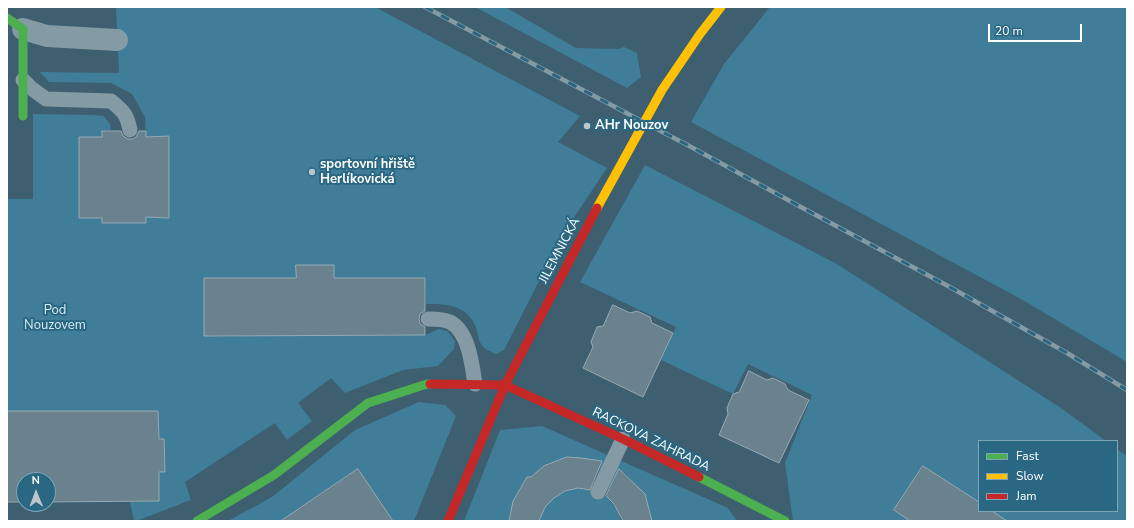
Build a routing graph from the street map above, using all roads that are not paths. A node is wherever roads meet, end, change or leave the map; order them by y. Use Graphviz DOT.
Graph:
graph roads {
  1 [pos="721,7"];
  2 [pos="15,23"];
  3 [pos="117,40"];
  4 [pos="23,80"];
  5 [pos="23,116"];
  6 [pos="130,130"];
  7 [pos="428,319"];
  8 [pos="475,384"];
  9 [pos="505,385"];
  10 [pos="622,439"];
  11 [pos="598,492"];
  12 [pos="772,517"];
  13 [pos="197,521"];
  14 [pos="448,521"];
  15 [pos="785,521"];
  1 -- 9 [label="street, JILEMNICKÁ"];
  2 -- 3 [label="street"];
  2 -- 4 [label="street"];
  4 -- 5 [label="street"];
  4 -- 6 [label="lane"];
  7 -- 8 [label="lane"];
  8 -- 9 [label="street"];
  8 -- 13 [label="street"];
  9 -- 10 [label="street, RACKOVA ZAHRADA"];
  9 -- 14 [label="street, JILEMNICKÁ"];
  10 -- 11 [label="lane"];
  10 -- 12 [label="street, RACKOVA ZAHRADA"];
  12 -- 15 [label="street, RACKOVA ZAHRADA"];
}
